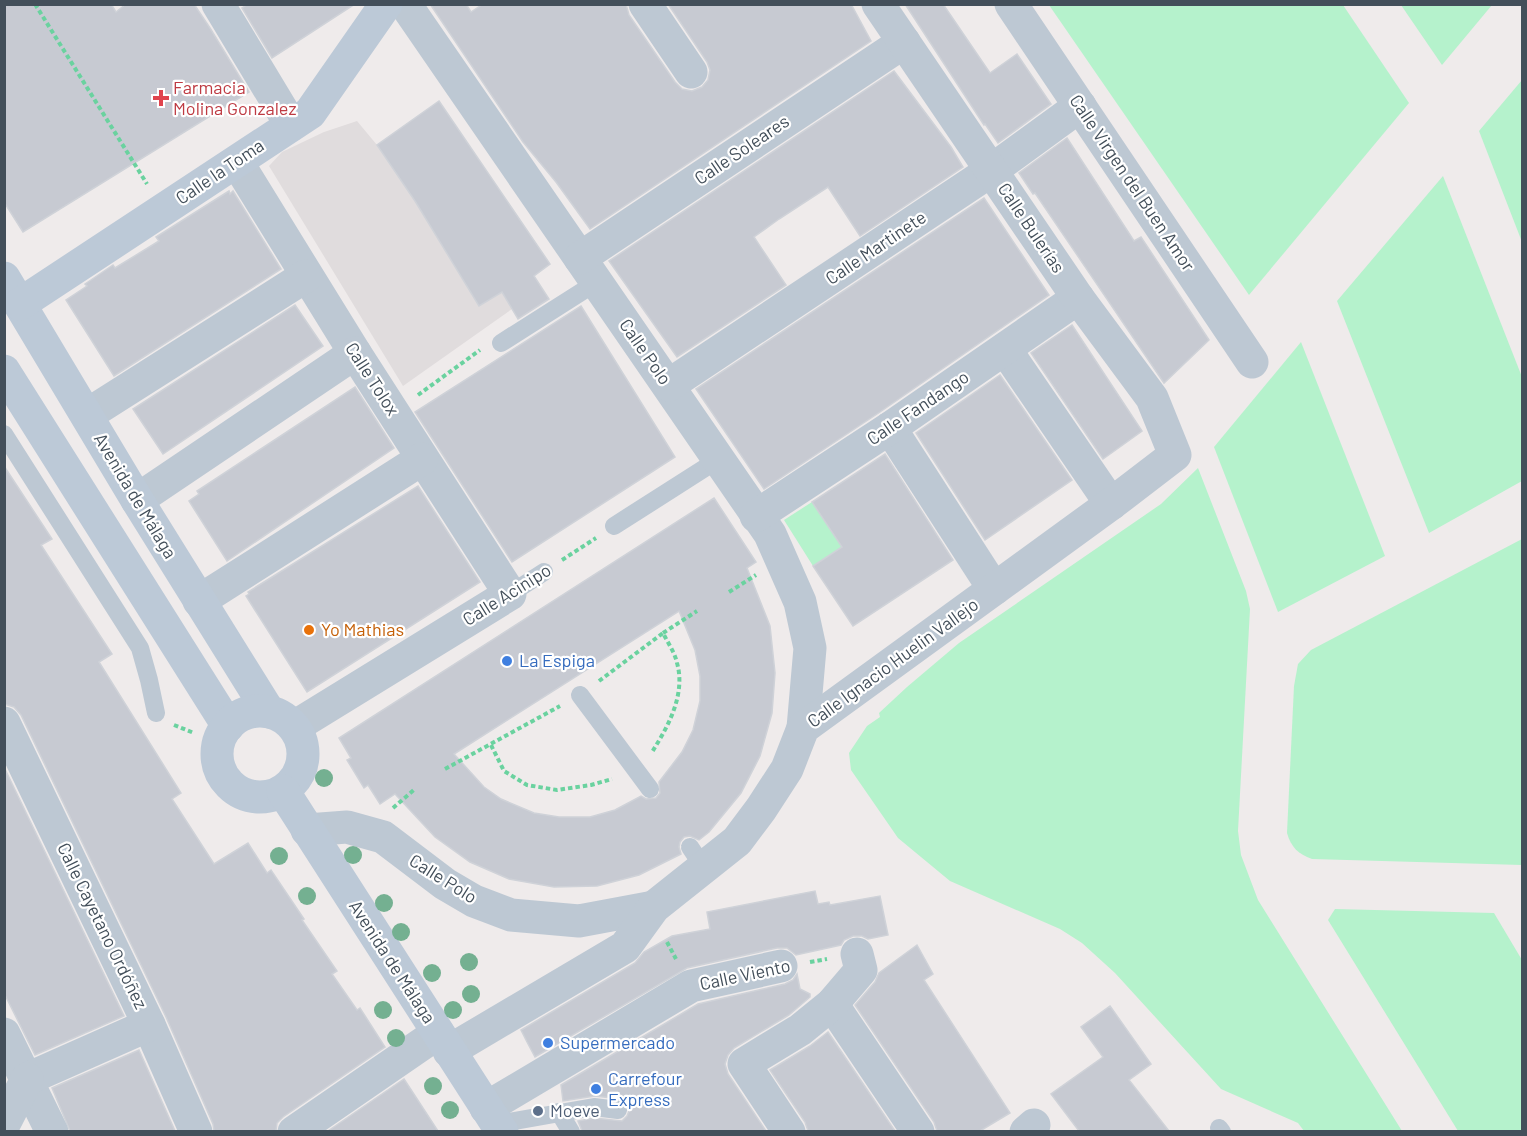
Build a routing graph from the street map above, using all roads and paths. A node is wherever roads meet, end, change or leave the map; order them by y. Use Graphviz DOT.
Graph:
graph roads {
  1 [pos="35,4"];
  2 [pos="218,4"];
  3 [pos="386,4"];
  4 [pos="405,4"];
  5 [pos="645,4"];
  6 [pos="878,4"];
  7 [pos="1011,4"];
  8 [pos="904,42"];
  9 [pos="691,72"];
  10 [pos="1080,106"];
  11 [pos="291,125"];
  12 [pos="237,162"];
  13 [pos="992,171"];
  14 [pos="163,210"];
  15 [pos="588,270"];
  16 [pos="306,276"];
  17 [pos="13,291"];
  18 [pos="1078,298"];
  19 [pos="501,343"];
  20 [pos="1005,349"];
  21 [pos="355,353"];
  22 [pos="1252,362"];
  23 [pos="4,371"];
  24 [pos="669,386"];
  25 [pos="87,415"];
  26 [pos="890,428"];
  27 [pos="4,434"];
  28 [pos="1175,455"];
  29 [pos="422,459"];
  30 [pos="719,459"];
  31 [pos="137,500"];
  32 [pos="1111,504"];
  33 [pos="756,516"];
  34 [pos="614,526"];
  35 [pos="544,572"];
  36 [pos="994,589"];
  37 [pos="510,594"];
  38 [pos="198,601"];
  39 [pos="697,611"];
  40 [pos="663,633"];
  41 [pos="580,695"];
  42 [pos="156,713"];
  43 [pos="281,720"];
  44 [pos="4,723"];
  45 [pos="228,726"];
  46 [pos="803,728"];
  47 [pos="491,745"];
  48 [pos="445,769"];
  49 [pos="650,789"];
  50 [pos="283,792"];
  51 [pos="307,830"];
  52 [pos="654,907"];
  53 [pos="857,954"];
  54 [pos="781,966"];
  55 [pos="832,1004"];
  56 [pos="149,1025"];
  57 [pos="4,1034"];
  58 [pos="443,1042"];
  59 [pos="27,1079"];
  60 [pos="618,1110"];
  61 [pos="559,1112"];
  62 [pos="495,1121"];
  63 [pos="4,1124"];
  64 [pos="52,1131"];
  65 [pos="196,1131"];
  66 [pos="294,1131"];
  67 [pos="571,1131"];
  68 [pos="789,1131"];
  69 [pos="918,1131"];
  1 -- 14 [label="path"];
  2 -- 11 [label="street"];
  3 -- 11 [label="main road, Calle la Toma"];
  4 -- 15 [label="street, Calle Polo"];
  5 -- 9 [label="street"];
  6 -- 8 [label="street, Calle Bulerías"];
  7 -- 10 [label="street, Calle Virgen del Buen Amor"];
  8 -- 13 [label="street, Calle Bulerías"];
  8 -- 15 [label="street, Calle Soleares"];
  10 -- 13 [label="street, Calle Martinete"];
  10 -- 22 [label="street, Calle Virgen del Buen Amor"];
  11 -- 12 [label="main road, Calle la Toma"];
  12 -- 14 [label="main road, Calle la Toma"];
  12 -- 16 [label="street, Calle Tolox"];
  13 -- 18 [label="street, Calle Bulerías"];
  13 -- 24 [label="street, Calle Martinete"];
  14 -- 17 [label="main road, Calle la Toma"];
  15 -- 19 [label="lane"];
  15 -- 24 [label="street, Calle Polo"];
  16 -- 21 [label="street, Calle Tolox"];
  16 -- 25 [label="street"];
  17 -- 25 [label="main road, Avenida de Málaga"];
  18 -- 20 [label="street, Calle Fandango"];
  18 -- 28 [label="street, Calle Bulerías"];
  20 -- 26 [label="street, Calle Fandango"];
  20 -- 32 [label="street"];
  21 -- 29 [label="street, Calle Tolox"];
  21 -- 31 [label="street"];
  23 -- 45 [label="main road"];
  24 -- 30 [label="street, Calle Polo"];
  25 -- 31 [label="main road, Avenida de Málaga"];
  26 -- 33 [label="street, Calle Fandango"];
  26 -- 36 [label="street"];
  27 -- 42 [label="lane"];
  28 -- 32 [label="street, Calle Ignacio Huelin Vallejo"];
  29 -- 37 [label="street, Calle Tolox"];
  29 -- 38 [label="street"];
  30 -- 33 [label="street, Calle Polo"];
  30 -- 34 [label="lane"];
  31 -- 38 [label="main road, Avenida de Málaga"];
  32 -- 36 [label="street, Calle Ignacio Huelin Vallejo"];
  33 -- 46 [label="street, Calle Polo"];
  34 -- 35 [label="path, Calle Acinipo"];
  35 -- 37 [label="lane, Calle Acinipo"];
  36 -- 46 [label="street, Calle Ignacio Huelin Vallejo"];
  37 -- 43 [label="street, Calle Acinipo"];
  38 -- 43 [label="main road, Avenida de Málaga"];
  39 -- 40 [label="path"];
  41 -- 49 [label="lane"];
  43 -- 45 [label="main road"];
  43 -- 50 [label="main road"];
  44 -- 56 [label="street, Calle Cayetano Ordóñez"];
  45 -- 50 [label="main road"];
  46 -- 52 [label="street, Calle Ignacio Huelin Vallejo"];
  47 -- 48 [label="path"];
  50 -- 51 [label="main road, Avenida de Málaga"];
  51 -- 52 [label="street, Calle Polo"];
  51 -- 58 [label="main road, Avenida de Málaga"];
  52 -- 58 [label="street, Calle Ignacio Huelin Vallejo"];
  53 -- 54 [label="path, Calle Viento"];
  53 -- 55 [label="street"];
  54 -- 62 [label="street, Calle Viento"];
  55 -- 68 [label="street"];
  55 -- 69 [label="street"];
  56 -- 59 [label="street"];
  56 -- 65 [label="street, Calle Cayetano Ordóñez"];
  57 -- 59 [label="street"];
  58 -- 62 [label="main road, Avenida de Málaga"];
  58 -- 66 [label="street, Calle Ignacio Huelin Vallejo"];
  59 -- 63 [label="street"];
  59 -- 64 [label="street"];
  60 -- 61 [label="lane"];
  61 -- 62 [label="lane"];
  61 -- 67 [label="lane"];
}
